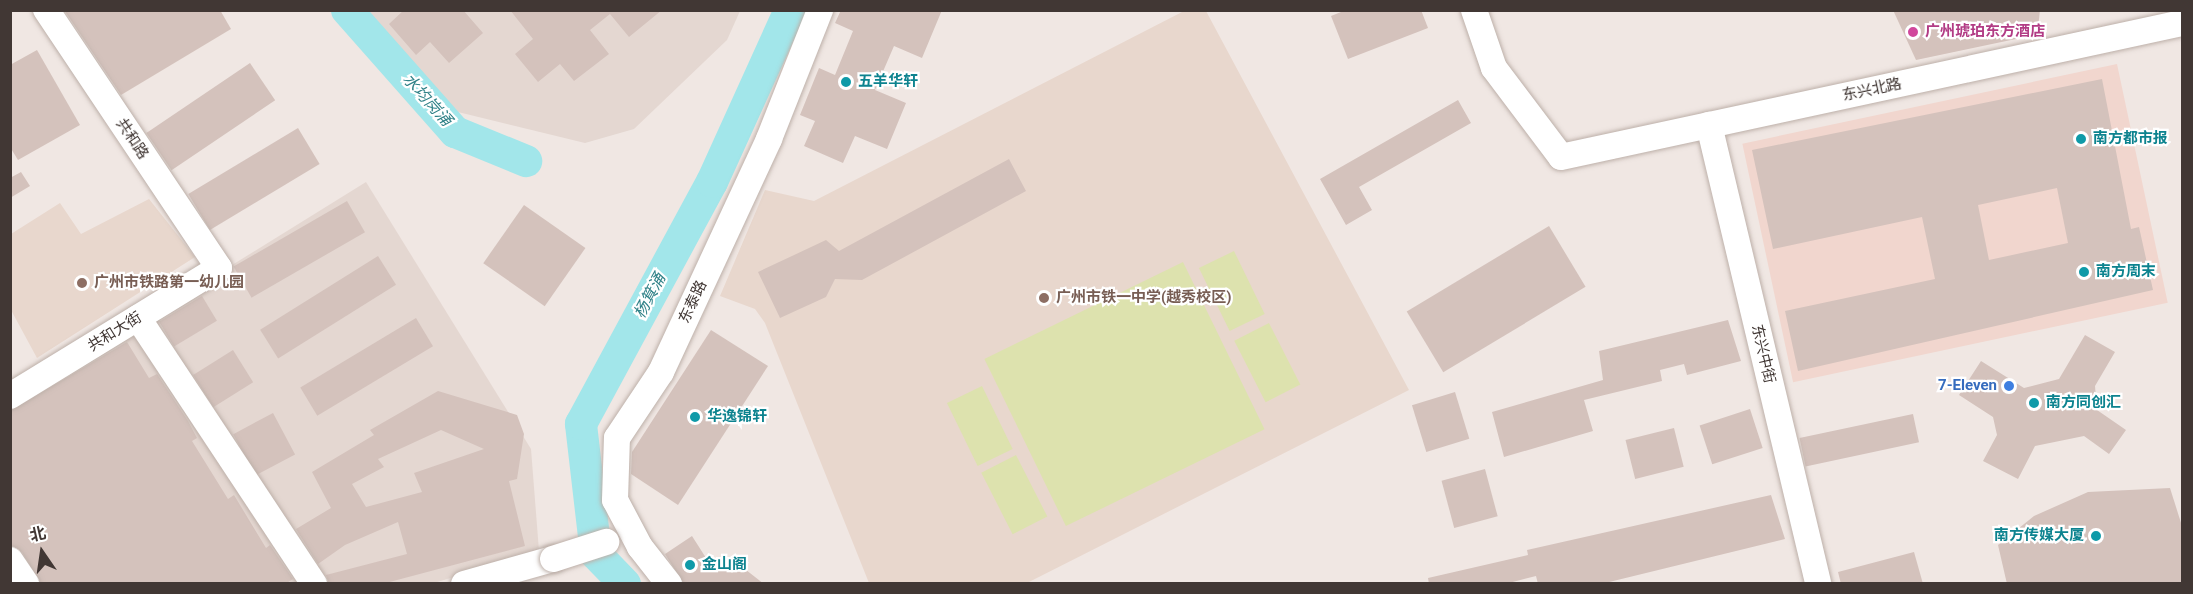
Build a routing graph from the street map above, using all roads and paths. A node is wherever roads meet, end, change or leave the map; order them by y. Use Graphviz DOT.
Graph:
graph roads {
  1 [pos="46,10"];
  2 [pos="820,10"];
  3 [pos="1474,10"];
  4 [pos="2182,23"];
  5 [pos="1709,125"];
  6 [pos="219,268"];
  7 [pos="138,318"];
  8 [pos="10,396"];
  9 [pos="633,534"];
  10 [pos="10,560"];
  11 [pos="26,584"];
  12 [pos="314,584"];
  13 [pos="464,584"];
  14 [pos="669,584"];
  15 [pos="1818,584"];
  1 -- 6 [label="street, 共和路"];
  2 -- 9 [label="street, 东泰路"];
  3 -- 5 [label="street, 东兴北路"];
  4 -- 5 [label="street, 东兴北路"];
  5 -- 15 [label="street, 东兴中街"];
  6 -- 7 [label="street, 共和大街"];
  7 -- 8 [label="street, 共和大街"];
  7 -- 12 [label="street"];
  9 -- 13 [label="street, bridge"];
  9 -- 14 [label="street, 东泰路"];
  10 -- 11 [label="street"];
}
